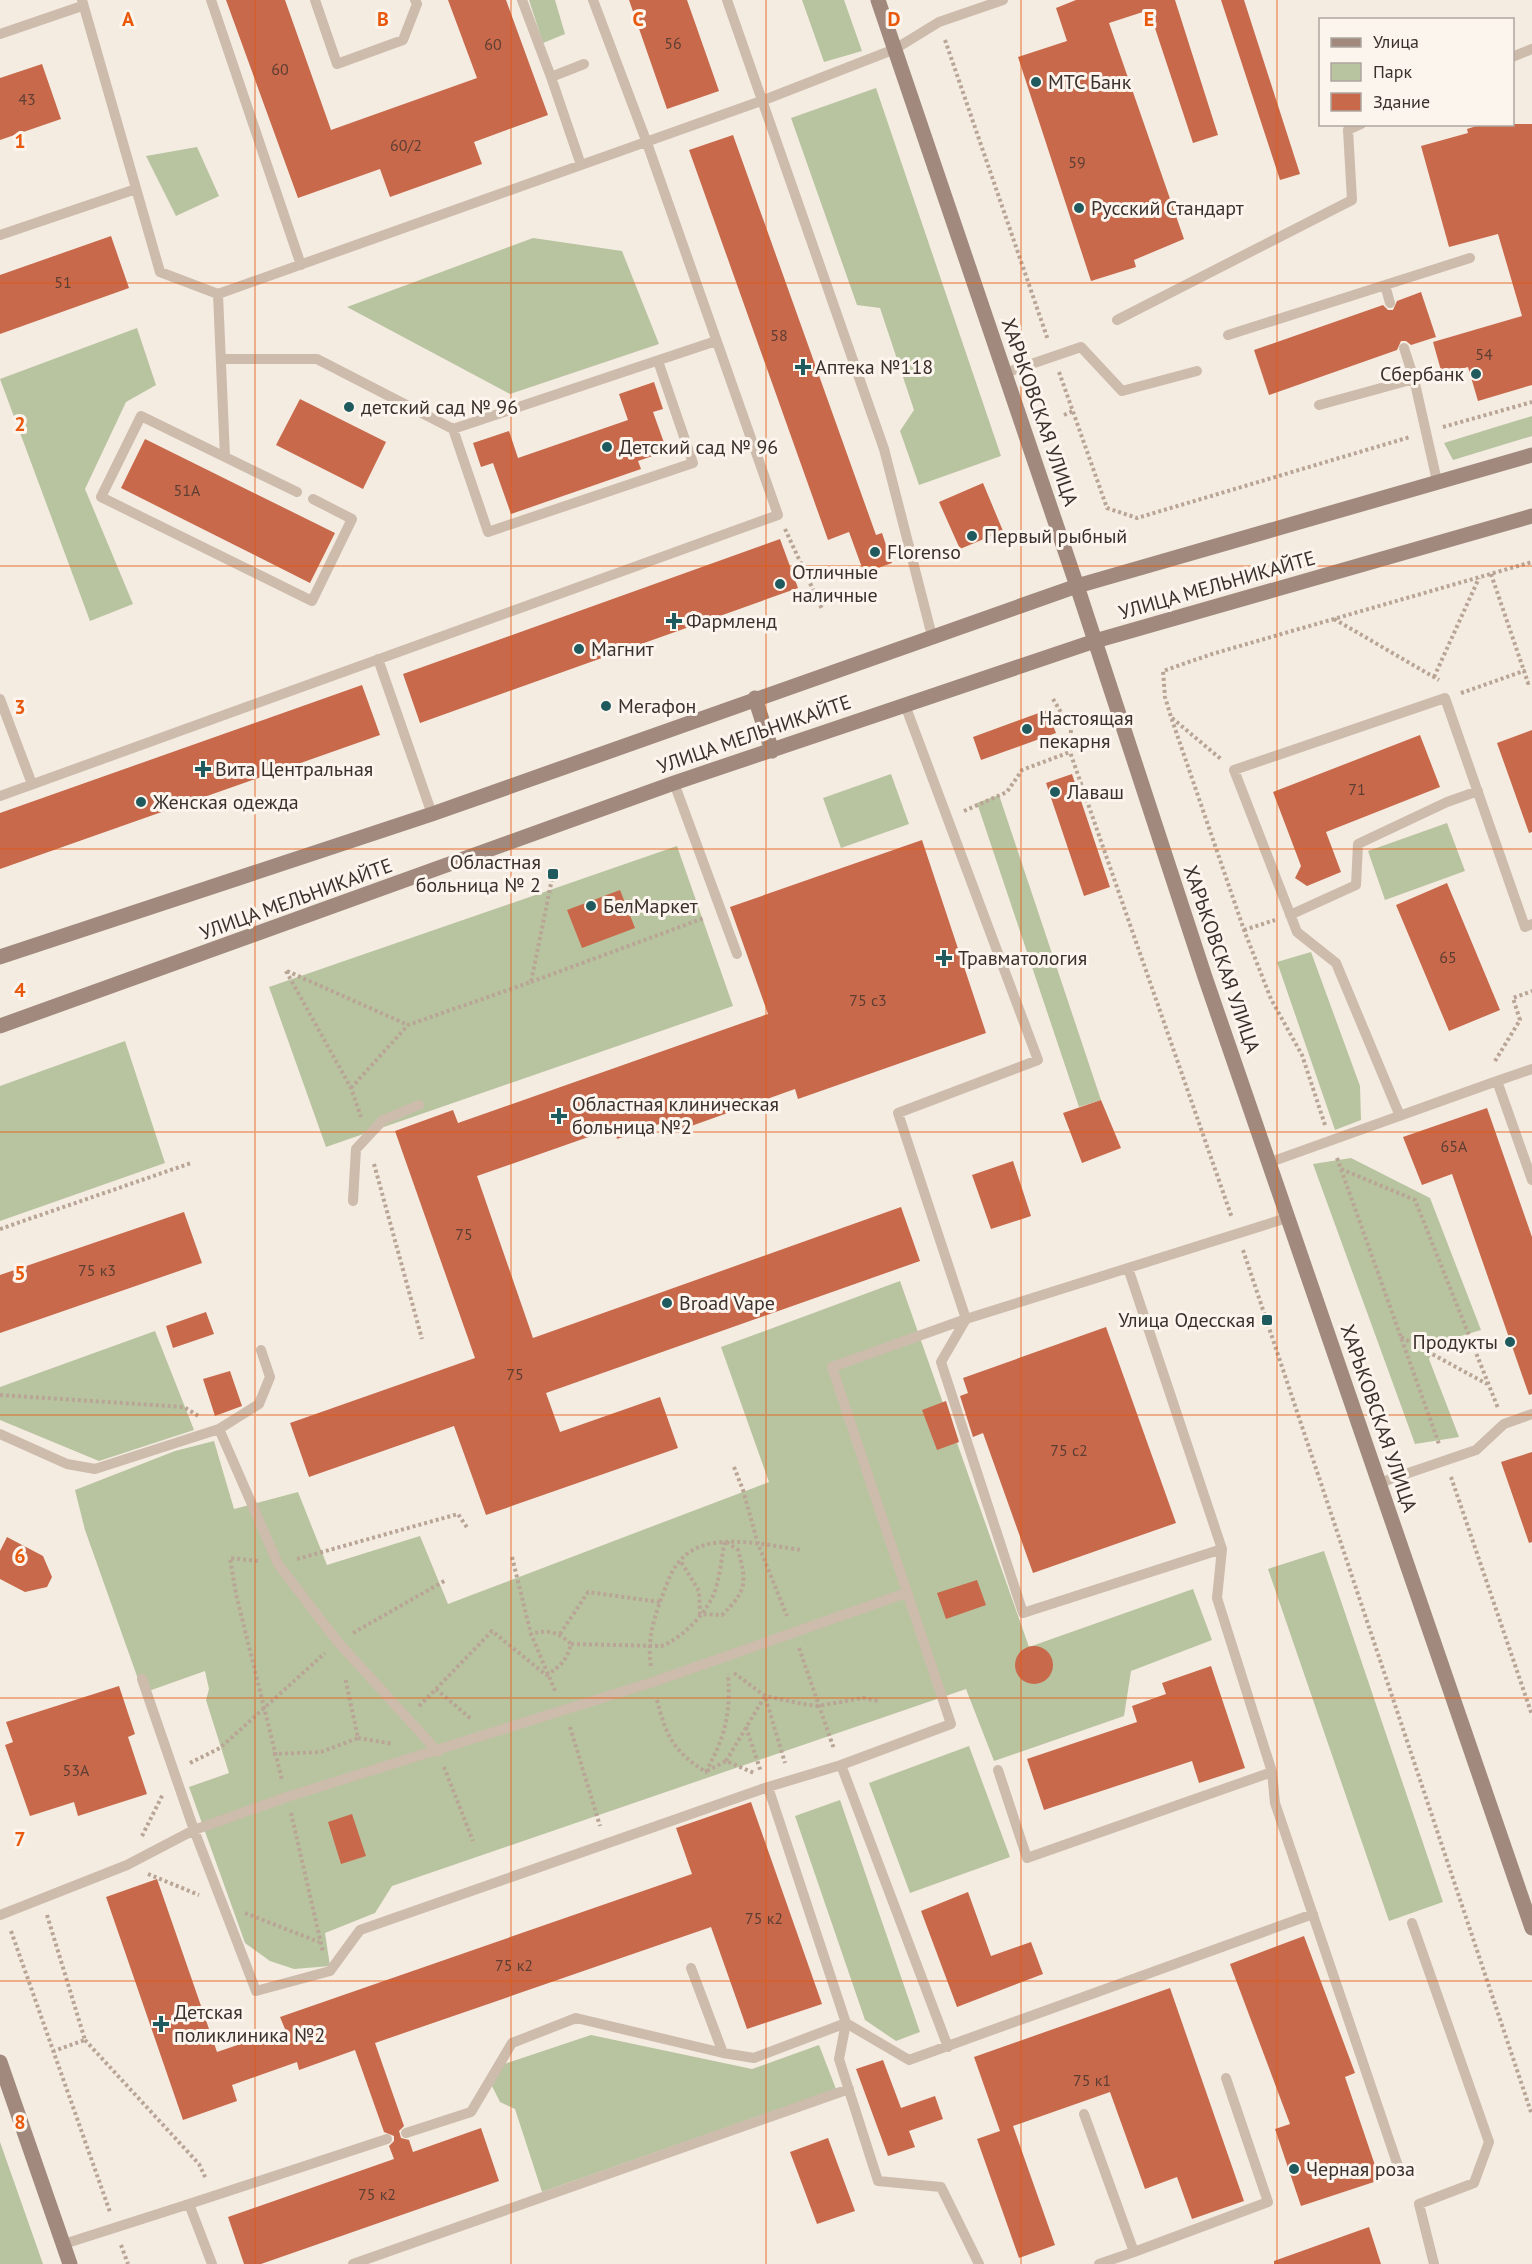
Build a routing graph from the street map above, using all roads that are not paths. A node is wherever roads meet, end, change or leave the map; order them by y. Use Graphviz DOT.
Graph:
graph roads {
  1 [pos="211,0"];
  2 [pos="315,0"];
  3 [pos="415,0"];
  4 [pos="522,0"];
  5 [pos="593,0"];
  6 [pos="727,0"];
  7 [pos="878,0"];
  8 [pos="1003,0"];
  9 [pos="82,3"];
  10 [pos="0,34"];
  11 [pos="895,49"];
  12 [pos="1532,49"];
  13 [pos="1514,56"];
  14 [pos="584,64"];
  15 [pos="551,77"];
  16 [pos="764,100"];
  17 [pos="1357,126"];
  18 [pos="647,143"];
  19 [pos="581,165"];
  20 [pos="136,189"];
  21 [pos="0,235"];
  22 [pos="1470,258"];
  23 [pos="301,266"];
  24 [pos="1385,285"];
  25 [pos="218,294"];
  26 [pos="1390,303"];
  27 [pos="1117,320"];
  28 [pos="1227,335"];
  29 [pos="716,341"];
  30 [pos="1404,348"];
  31 [pos="222,359"];
  32 [pos="658,361"];
  33 [pos="1197,371"];
  34 [pos="1005,373"];
  35 [pos="1414,379"];
  36 [pos="1318,405"];
  37 [pos="453,429"];
  38 [pos="1532,455"];
  39 [pos="225,457"];
  40 [pos="1437,481"];
  41 [pos="297,492"];
  42 [pos="313,499"];
  43 [pos="1532,516"];
  44 [pos="1077,586"];
  45 [pos="932,636"];
  46 [pos="1095,641"];
  47 [pos="378,659"];
  48 [pos="755,698"];
  49 [pos="0,699"];
  50 [pos="905,705"];
  51 [pos="772,751"];
  52 [pos="674,783"];
  53 [pos="32,784"];
  54 [pos="1478,791"];
  55 [pos="0,796"];
  56 [pos="432,814"];
  57 [pos="1290,915"];
  58 [pos="1532,924"];
  59 [pos="737,954"];
  60 [pos="0,957"];
  61 [pos="0,1026"];
  62 [pos="1532,1069"];
  63 [pos="1497,1081"];
  64 [pos="419,1105"];
  65 [pos="1400,1116"];
  66 [pos="1268,1163"];
  67 [pos="1532,1180"];
  68 [pos="353,1201"];
  69 [pos="1287,1218"];
  70 [pos="1128,1268"];
  71 [pos="966,1319"];
  72 [pos="261,1350"];
  73 [pos="1532,1414"];
  74 [pos="219,1429"];
  75 [pos="0,1434"];
  76 [pos="1379,1483"];
  77 [pos="1222,1549"];
  78 [pos="906,1593"];
  79 [pos="142,1679"];
  80 [pos="438,1752"];
  81 [pos="841,1765"];
  82 [pos="998,1770"];
  83 [pos="1272,1772"];
  84 [pos="768,1787"];
  85 [pos="194,1830"];
  86 [pos="2,1914"];
  87 [pos="1313,1914"];
  88 [pos="1412,1923"];
  89 [pos="1532,1928"];
  90 [pos="691,1968"];
  91 [pos="846,2024"];
  92 [pos="948,2047"];
  93 [pos="723,2053"];
  94 [pos="0,2062"];
  95 [pos="1226,2078"];
  96 [pos="849,2089"];
  97 [pos="1084,2114"];
  98 [pos="406,2133"];
  99 [pos="387,2139"];
  100 [pos="1399,2169"];
  101 [pos="189,2204"];
  102 [pos="64,2244"];
  103 [pos="1134,2252"];
  104 [pos="70,2264"];
  105 [pos="212,2264"];
  106 [pos="353,2264"];
  107 [pos="979,2264"];
  108 [pos="1100,2264"];
  109 [pos="1434,2264"];
  1 -- 23 [label="lane"];
  2 -- 3 [label="lane"];
  4 -- 15 [label="lane"];
  5 -- 18 [label="lane"];
  6 -- 16 [label="lane"];
  7 -- 11 [label="main road, ХАРЬКОВСКАЯ УЛИЦА"];
  8 -- 11 [label="lane"];
  9 -- 10 [label="lane"];
  9 -- 20 [label="lane"];
  11 -- 16 [label="lane"];
  11 -- 34 [label="main road, ХАРЬКОВСКАЯ УЛИЦА"];
  12 -- 13 [label="lane"];
  14 -- 15 [label="lane"];
  15 -- 19 [label="lane"];
  16 -- 18 [label="lane"];
  16 -- 45 [label="lane"];
  17 -- 27 [label="lane"];
  18 -- 19 [label="lane"];
  18 -- 29 [label="lane"];
  19 -- 23 [label="lane"];
  20 -- 21 [label="lane"];
  20 -- 25 [label="lane"];
  22 -- 24 [label="lane"];
  23 -- 25 [label="lane"];
  24 -- 26 [label="lane"];
  24 -- 28 [label="lane"];
  25 -- 31 [label="lane"];
  29 -- 32 [label="lane"];
  29 -- 47 [label="lane"];
  30 -- 35 [label="lane"];
  31 -- 37 [label="lane"];
  31 -- 39 [label="lane"];
  32 -- 37 [label="lane"];
  32 -- 37 [label="lane"];
  33 -- 34 [label="lane"];
  34 -- 44 [label="main road, ХАРЬКОВСКАЯ УЛИЦА"];
  35 -- 36 [label="lane"];
  35 -- 40 [label="lane"];
  38 -- 40 [label="main road, УЛИЦА МЕЛЬНИКАЙТЕ"];
  39 -- 41 [label="lane"];
  39 -- 42 [label="lane"];
  40 -- 44 [label="main road, УЛИЦА МЕЛЬНИКАЙТЕ"];
  43 -- 46 [label="main road, УЛИЦА МЕЛЬНИКАЙТЕ"];
  44 -- 45 [label="main road, УЛИЦА МЕЛЬНИКАЙТЕ"];
  44 -- 46 [label="main road, ХАРЬКОВСКАЯ УЛИЦА"];
  45 -- 48 [label="main road, УЛИЦА МЕЛЬНИКАЙТЕ"];
  46 -- 50 [label="main road, УЛИЦА МЕЛЬНИКАЙТЕ"];
  46 -- 66 [label="main road, ХАРЬКОВСКАЯ УЛИЦА"];
  47 -- 53 [label="lane"];
  47 -- 56 [label="lane"];
  48 -- 51 [label="main road"];
  48 -- 56 [label="main road, УЛИЦА МЕЛЬНИКАЙТЕ"];
  49 -- 53 [label="lane"];
  50 -- 51 [label="main road, УЛИЦА МЕЛЬНИКАЙТЕ"];
  50 -- 71 [label="lane"];
  51 -- 52 [label="main road, УЛИЦА МЕЛЬНИКАЙТЕ"];
  52 -- 59 [label="lane"];
  52 -- 61 [label="main road, УЛИЦА МЕЛЬНИКАЙТЕ"];
  53 -- 55 [label="lane"];
  54 -- 57 [label="lane"];
  54 -- 57 [label="lane"];
  54 -- 58 [label="lane"];
  56 -- 60 [label="main road, УЛИЦА МЕЛЬНИКАЙТЕ"];
  57 -- 65 [label="lane"];
  62 -- 63 [label="lane"];
  63 -- 65 [label="lane"];
  63 -- 67 [label="lane"];
  64 -- 68 [label="lane"];
  65 -- 66 [label="lane"];
  66 -- 69 [label="main road, ХАРЬКОВСКАЯ УЛИЦА"];
  69 -- 70 [label="lane"];
  69 -- 76 [label="main road, ХАРЬКОВСКАЯ УЛИЦА"];
  70 -- 71 [label="lane"];
  70 -- 77 [label="lane"];
  71 -- 77 [label="lane"];
  71 -- 78 [label="lane"];
  72 -- 74 [label="lane"];
  73 -- 76 [label="lane"];
  74 -- 75 [label="lane"];
  74 -- 80 [label="lane"];
  76 -- 89 [label="main road, ХАРЬКОВСКАЯ УЛИЦА"];
  77 -- 83 [label="lane"];
  78 -- 80 [label="lane"];
  78 -- 81 [label="lane"];
  79 -- 85 [label="lane"];
  80 -- 85 [label="lane"];
  81 -- 84 [label="lane"];
  81 -- 92 [label="lane"];
  82 -- 83 [label="lane"];
  83 -- 87 [label="lane"];
  84 -- 85 [label="lane"];
  84 -- 91 [label="lane"];
  85 -- 86 [label="lane"];
  87 -- 92 [label="lane"];
  87 -- 100 [label="lane"];
  88 -- 109 [label="lane"];
  90 -- 93 [label="lane"];
  91 -- 92 [label="lane"];
  91 -- 93 [label="lane"];
  91 -- 96 [label="lane"];
  93 -- 98 [label="lane"];
  94 -- 102 [label="main road"];
  95 -- 103 [label="lane"];
  96 -- 106 [label="lane"];
  96 -- 107 [label="lane"];
  97 -- 103 [label="lane"];
  99 -- 101 [label="lane"];
  101 -- 102 [label="lane"];
  101 -- 105 [label="lane"];
  102 -- 104 [label="main road"];
  103 -- 108 [label="lane"];
}
